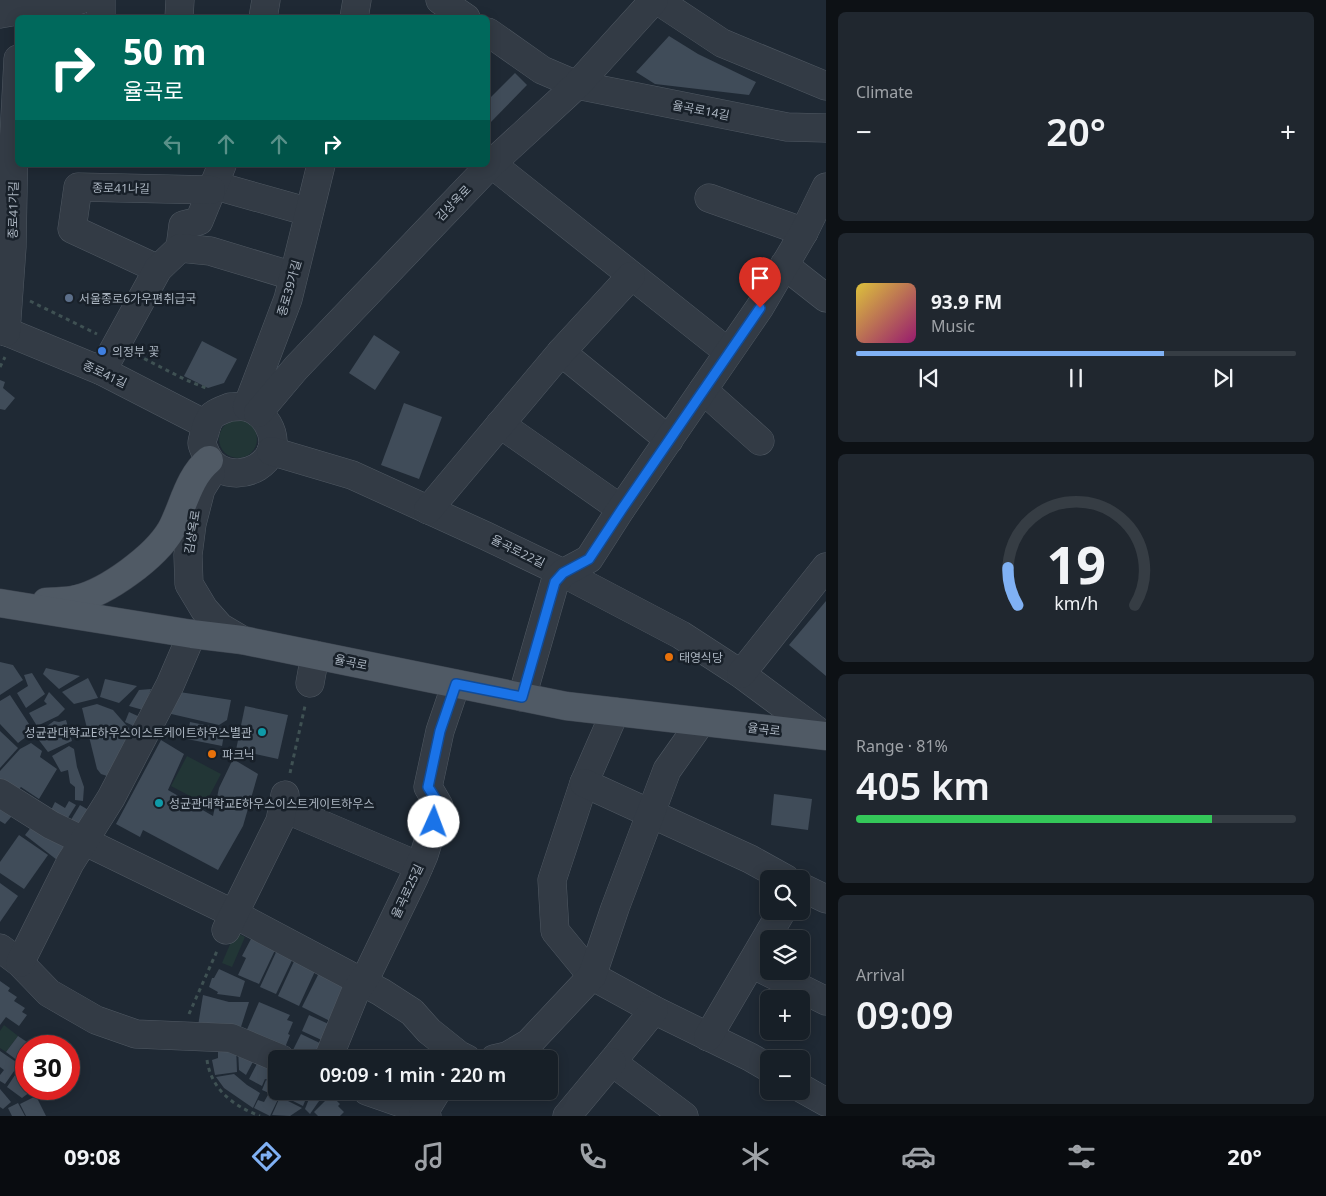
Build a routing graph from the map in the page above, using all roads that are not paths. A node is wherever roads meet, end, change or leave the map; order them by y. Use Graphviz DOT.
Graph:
graph roads {
  1 [pos="80,0"];
  2 [pos="101,0"];
  3 [pos="180,0"];
  4 [pos="266,0"];
  5 [pos="357,0"];
  6 [pos="440,0"];
  7 [pos="656,0"];
  8 [pos="12,14"];
  9 [pos="101,15"];
  10 [pos="179,15"];
  11 [pos="264,15"];
  12 [pos="354,15"];
  13 [pos="462,15"];
  14 [pos="490,33"];
  15 [pos="577,85"];
  16 [pos="826,86"];
  17 [pos="826,128"];
  18 [pos="490,161"];
  19 [pos="490,163"];
  20 [pos="15,164"];
  21 [pos="320,167"];
  22 [pos="484,167"];
  23 [pos="216,180"];
  24 [pos="826,187"];
  25 [pos="709,198"];
  26 [pos="309,212"];
  27 [pos="804,232"];
  28 [pos="180,248"];
  29 [pos="784,265"];
  30 [pos="158,269"];
  31 [pos="293,276"];
  32 [pos="631,276"];
  33 [pos="826,298"];
  34 [pos="3,331"];
  35 [pos="561,352"];
  36 [pos="728,352"];
  37 [pos="102,371"];
  38 [pos="703,390"];
  39 [pos="252,410"];
  40 [pos="500,424"];
  41 [pos="206,425"];
  42 [pos="669,440"];
  43 [pos="760,441"];
  44 [pos="271,451"];
  45 [pos="213,463"];
  46 [pos="622,509"];
  47 [pos="428,510"];
  48 [pos="826,567"];
  49 [pos="563,573"];
  50 [pos="4,604"];
  51 [pos="192,634"];
  52 [pos="242,640"];
  53 [pos="315,655"];
  54 [pos="741,674"];
  55 [pos="310,682"];
  56 [pos="456,684"];
  57 [pos="522,697"];
  58 [pos="616,712"];
  59 [pos="701,722"];
  60 [pos="824,736"];
  61 [pos="584,783"];
  62 [pos="0,793"];
  63 [pos="650,813"];
  64 [pos="84,841"];
  65 [pos="419,866"];
  66 [pos="770,870"];
  67 [pos="810,891"];
  68 [pos="826,899"];
  69 [pos="777,920"];
  70 [pos="230,923"];
  71 [pos="10,955"];
  72 [pos="752,964"];
  73 [pos="592,976"];
  74 [pos="361,982"];
  75 [pos="826,1001"];
  76 [pos="654,1010"];
  77 [pos="708,1037"];
  78 [pos="332,1050"];
  79 [pos="452,1050"];
  80 [pos="517,1050"];
  81 [pos="268,1054"];
  82 [pos="612,1062"];
  83 [pos="760,1063"];
  84 [pos="810,1093"];
  85 [pos="393,1100"];
  86 [pos="432,1100"];
  87 [pos="826,1102"];
  88 [pos="670,1112"];
  89 [pos="425,1115"];
  90 [pos="568,1116"];
  1 -- 8 [label="street"];
  2 -- 9 [label="street"];
  3 -- 10 [label="street"];
  4 -- 11 [label="street"];
  5 -- 12 [label="street"];
  6 -- 13 [label="street"];
  7 -- 15 [label="street, 김상옥로"];
  7 -- 16 [label="street"];
  14 -- 15 [label="street, 율곡로14길"];
  15 -- 17 [label="street, 율곡로14길"];
  15 -- 18 [label="street, 김상옥로"];
  19 -- 32 [label="street"];
  20 -- 34 [label="street, 종로41가길"];
  21 -- 26 [label="street, 종로39가길"];
  22 -- 39 [label="street, 김상옥로"];
  23 -- 26 [label="street"];
  23 -- 28 [label="street"];
  23 -- 30 [label="street, 종로41나길"];
  24 -- 27 [label="street"];
  25 -- 27 [label="street"];
  26 -- 31 [label="street, 종로39가길"];
  27 -- 29 [label="street"];
  28 -- 30 [label="street"];
  28 -- 31 [label="street"];
  29 -- 33 [label="street"];
  29 -- 36 [label="street"];
  30 -- 37 [label="street"];
  31 -- 39 [label="street, 종로39가길"];
  32 -- 35 [label="street"];
  32 -- 36 [label="street"];
  34 -- 37 [label="street, 종로41길"];
  35 -- 40 [label="street"];
  35 -- 42 [label="street"];
  36 -- 38 [label="street"];
  37 -- 41 [label="street, 종로41길"];
  38 -- 42 [label="street"];
  38 -- 43 [label="street"];
  39 -- 41 [label="street"];
  39 -- 44 [label="street"];
  40 -- 46 [label="street"];
  40 -- 47 [label="street"];
  41 -- 45 [label="street"];
  42 -- 46 [label="street"];
  44 -- 45 [label="street"];
  44 -- 47 [label="street, 율곡로22길"];
  45 -- 50 [label="main road"];
  45 -- 52 [label="street, 김상옥로"];
  46 -- 49 [label="street"];
  47 -- 49 [label="street, 율곡로22길"];
  48 -- 54 [label="street"];
  49 -- 54 [label="street, 율곡로22길"];
  49 -- 57 [label="street"];
  50 -- 51 [label="main road, 율곡로"];
  51 -- 52 [label="main road, 율곡로"];
  51 -- 64 [label="street"];
  52 -- 53 [label="main road, 율곡로"];
  53 -- 55 [label="street"];
  53 -- 56 [label="main road, 율곡로"];
  54 -- 60 [label="street, 율곡로22길"];
  56 -- 57 [label="main road, 율곡로"];
  56 -- 65 [label="street, 율곡로25길"];
  57 -- 58 [label="main road, 율곡로"];
  58 -- 59 [label="main road, 율곡로"];
  58 -- 61 [label="street"];
  59 -- 60 [label="main road, 율곡로"];
  59 -- 63 [label="street"];
  61 -- 63 [label="street"];
  61 -- 73 [label="street"];
  62 -- 64 [label="street"];
  63 -- 66 [label="street"];
  63 -- 73 [label="street"];
  64 -- 70 [label="street"];
  64 -- 71 [label="street"];
  65 -- 70 [label="street"];
  65 -- 74 [label="street, 율곡로25길"];
  67 -- 68 [label="street"];
  69 -- 72 [label="street"];
  70 -- 74 [label="street"];
  71 -- 81 [label="street"];
  72 -- 75 [label="street"];
  72 -- 77 [label="street"];
  73 -- 76 [label="street"];
  73 -- 80 [label="street"];
  74 -- 78 [label="street, 율곡로25길"];
  74 -- 79 [label="street"];
  76 -- 77 [label="street"];
  76 -- 82 [label="street"];
  77 -- 83 [label="street"];
  82 -- 88 [label="street"];
  82 -- 90 [label="street"];
  84 -- 87 [label="street"];
  85 -- 89 [label="street"];
  86 -- 89 [label="street"];
}
